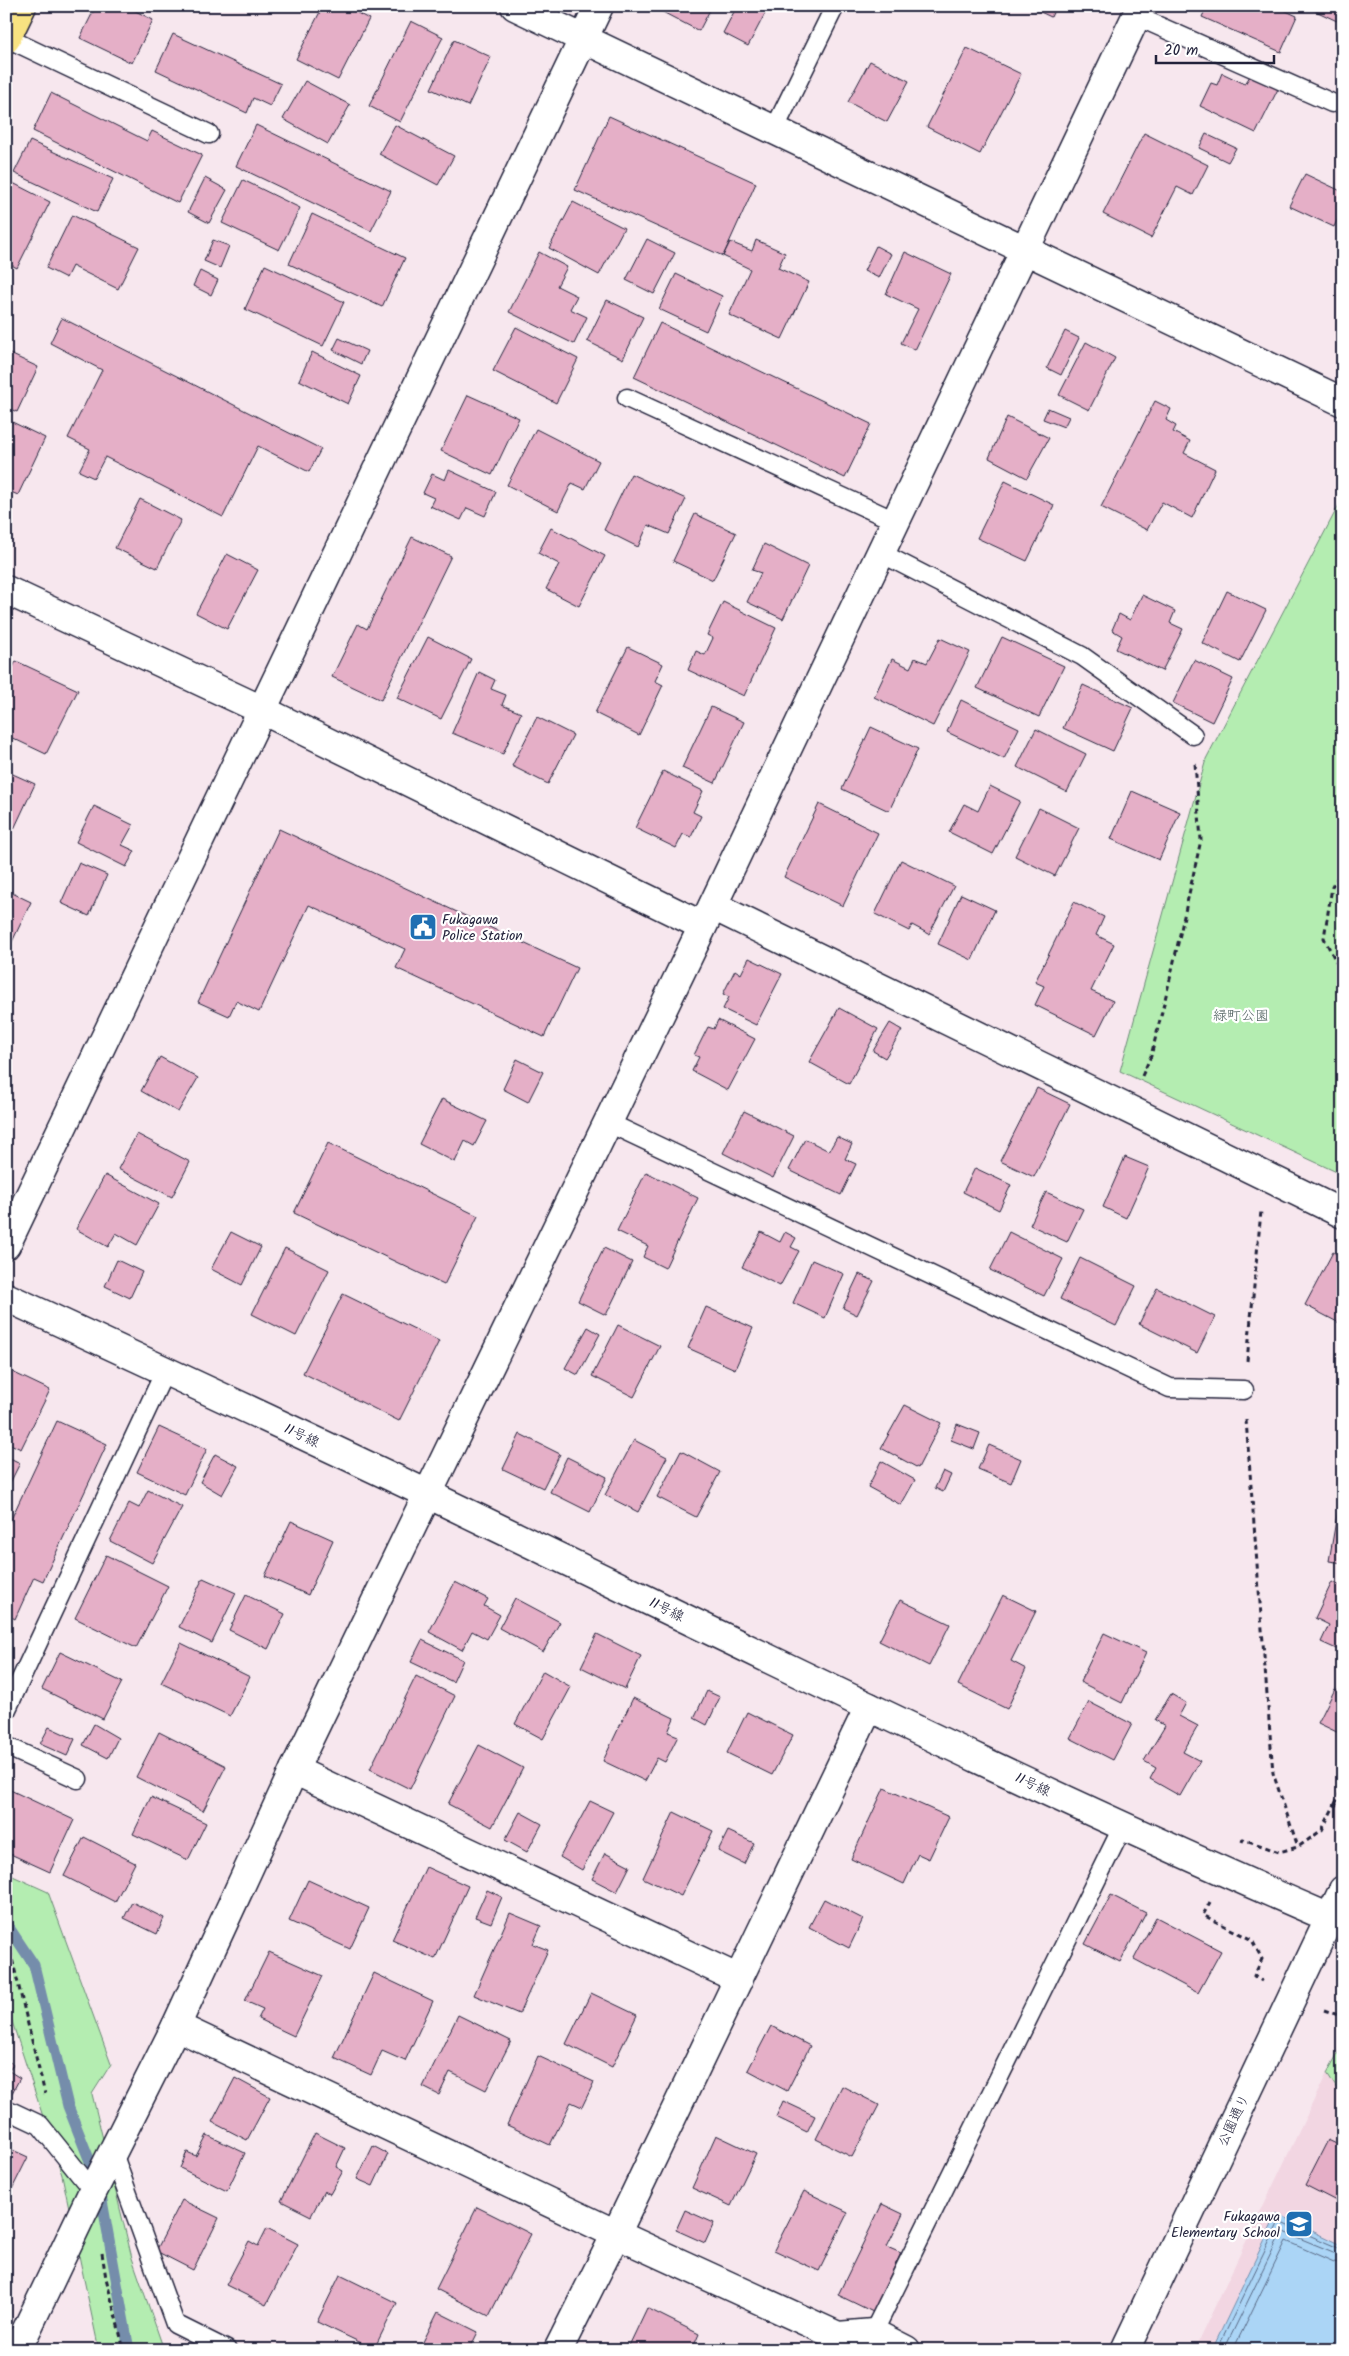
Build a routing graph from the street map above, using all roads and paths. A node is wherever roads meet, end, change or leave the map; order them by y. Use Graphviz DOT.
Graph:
graph roads {
  1 [pos="22,6"];
  2 [pos="516,6"];
  3 [pos="599,6"];
  4 [pos="835,6"];
  5 [pos="1138,11"];
  6 [pos="6,39"];
  7 [pos="583,39"];
  8 [pos="1332,103"];
  9 [pos="774,130"];
  10 [pos="209,134"];
  11 [pos="1024,250"];
  12 [pos="627,398"];
  13 [pos="1343,402"];
  14 [pos="895,521"];
  15 [pos="881,553"];
  16 [pos="6,590"];
  17 [pos="262,710"];
  18 [pos="1193,735"];
  19 [pos="1343,868"];
  20 [pos="708,916"];
  21 [pos="1343,975"];
  22 [pos="1127,1109"];
  23 [pos="609,1123"];
  24 [pos="1264,1175"];
  25 [pos="1343,1214"];
  26 [pos="6,1245"];
  27 [pos="6,1297"];
  28 [pos="165,1371"];
  29 [pos="1244,1390"];
  30 [pos="429,1494"];
  31 [pos="869,1707"];
  32 [pos="6,1711"];
  33 [pos="6,1746"];
  34 [pos="294,1770"];
  35 [pos="78,1779"];
  36 [pos="1343,1788"];
  37 [pos="1335,1804"];
  38 [pos="1123,1826"];
  39 [pos="1298,1847"];
  40 [pos="1343,1890"];
  41 [pos="1336,1923"];
  42 [pos="739,1979"];
  43 [pos="1343,2006"];
  44 [pos="1338,2015"];
  45 [pos="176,2026"];
  46 [pos="6,2109"];
  47 [pos="113,2153"];
  48 [pos="93,2191"];
  49 [pos="616,2234"];
  50 [pos="873,2333"];
  51 [pos="17,2350"];
  52 [pos="227,2350"];
  53 [pos="558,2350"];
  54 [pos="906,2350"];
  55 [pos="1125,2350"];
  1 -- 6 [label="main road"];
  2 -- 7 [label="street"];
  3 -- 7 [label="street"];
  4 -- 9 [label="lane"];
  5 -- 8 [label="lane"];
  5 -- 11 [label="street"];
  6 -- 10 [label="lane"];
  7 -- 9 [label="street"];
  7 -- 17 [label="street"];
  9 -- 11 [label="street"];
  11 -- 13 [label="street"];
  11 -- 14 [label="street"];
  12 -- 14 [label="lane"];
  14 -- 15 [label="street"];
  15 -- 18 [label="lane"];
  15 -- 20 [label="street"];
  16 -- 17 [label="street"];
  17 -- 20 [label="street"];
  17 -- 26 [label="street"];
  18 -- 22 [label="path"];
  19 -- 21 [label="path"];
  20 -- 22 [label="street"];
  20 -- 23 [label="street"];
  22 -- 24 [label="street"];
  23 -- 29 [label="lane"];
  23 -- 30 [label="street"];
  24 -- 25 [label="street"];
  24 -- 29 [label="path"];
  27 -- 28 [label="street, 11号線"];
  28 -- 30 [label="street, 11号線"];
  28 -- 32 [label="lane"];
  29 -- 39 [label="path"];
  30 -- 31 [label="street, 11号線"];
  30 -- 34 [label="street"];
  31 -- 38 [label="street, 11号線"];
  31 -- 42 [label="street"];
  33 -- 35 [label="lane"];
  34 -- 42 [label="street"];
  34 -- 45 [label="street"];
  36 -- 37 [label="path"];
  38 -- 41 [label="street, 11号線"];
  38 -- 50 [label="lane"];
  40 -- 41 [label="street, 公園通り"];
  41 -- 55 [label="street, 公園通り"];
  42 -- 49 [label="street"];
  43 -- 44 [label="path"];
  45 -- 47 [label="street"];
  45 -- 49 [label="street"];
  46 -- 48 [label="lane"];
  47 -- 48 [label="street"];
  47 -- 52 [label="lane"];
  48 -- 51 [label="street"];
  49 -- 50 [label="street"];
  49 -- 53 [label="street"];
  50 -- 54 [label="street"];
}
